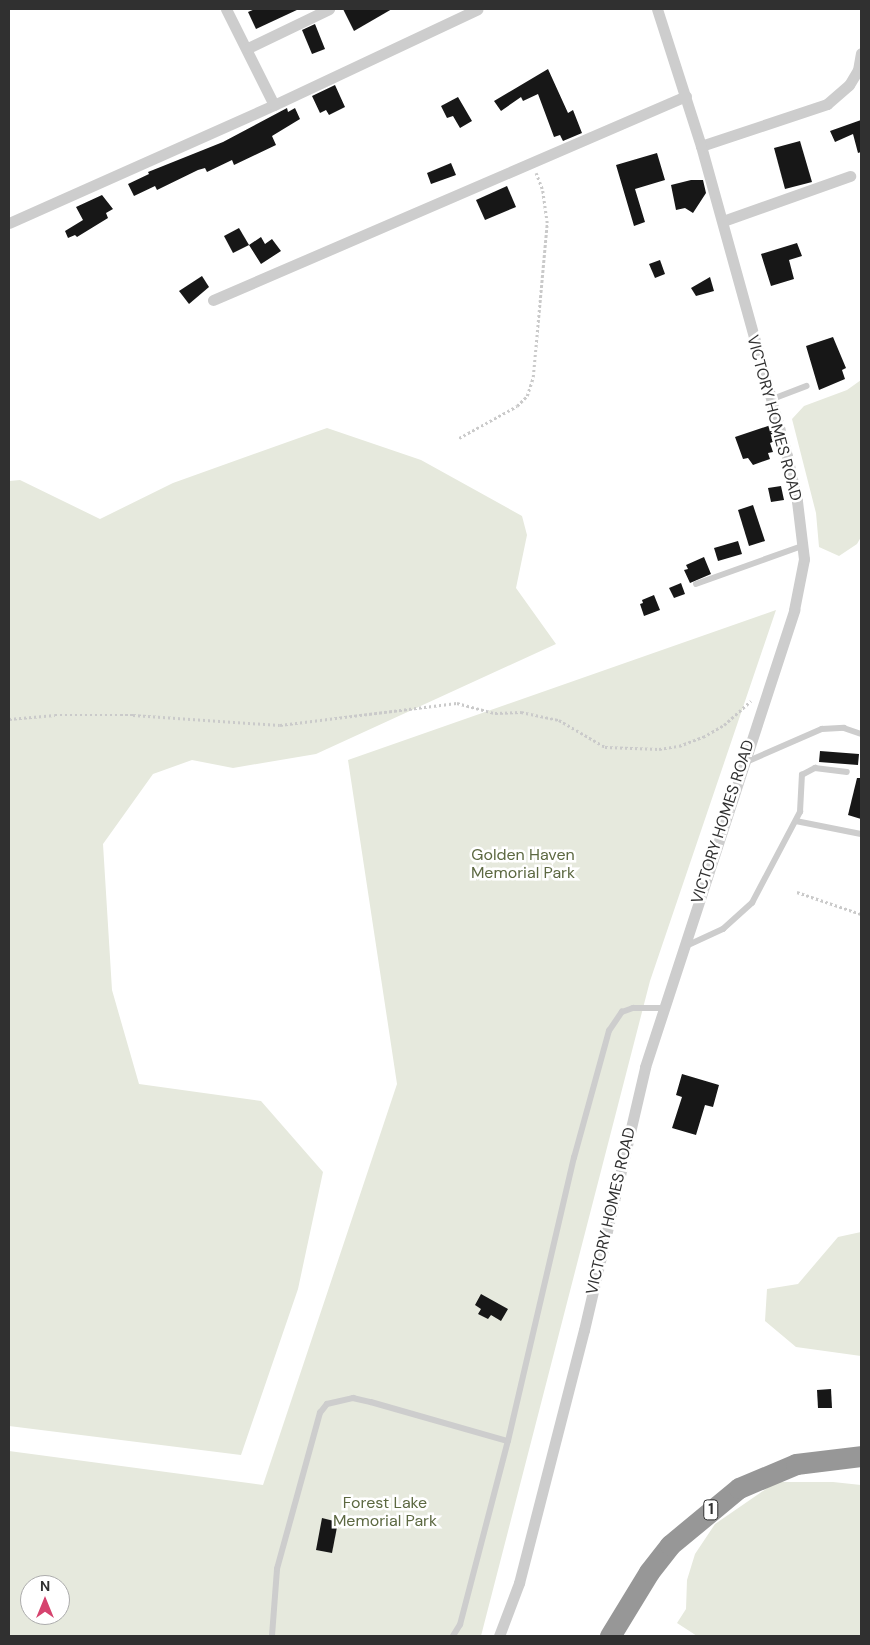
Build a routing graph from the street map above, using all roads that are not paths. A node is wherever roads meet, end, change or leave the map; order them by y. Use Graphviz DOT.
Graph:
graph roads {
  1 [pos="226,9"];
  2 [pos="329,9"];
  3 [pos="478,9"];
  4 [pos="658,9"];
  5 [pos="248,48"];
  6 [pos="861,53"];
  7 [pos="686,96"];
  8 [pos="274,105"];
  9 [pos="701,146"];
  10 [pos="850,176"];
  11 [pos="723,221"];
  12 [pos="9,224"];
  13 [pos="213,300"];
  14 [pos="806,386"];
  15 [pos="770,400"];
  16 [pos="803,545"];
  17 [pos="696,584"];
  18 [pos="861,734"];
  19 [pos="743,763"];
  20 [pos="848,772"];
  21 [pos="796,821"];
  22 [pos="861,834"];
  23 [pos="682,948"];
  24 [pos="663,1008"];
  25 [pos="508,1441"];
  26 [pos="861,1456"];
  27 [pos="272,1636"];
  28 [pos="453,1636"];
  29 [pos="499,1636"];
  30 [pos="610,1636"];
  1 -- 5 [label="street"];
  2 -- 5 [label="street"];
  3 -- 8 [label="street"];
  4 -- 7 [label="street, VICTORY HOMES ROAD"];
  5 -- 8 [label="street"];
  6 -- 9 [label="street"];
  7 -- 9 [label="street, VICTORY HOMES ROAD"];
  7 -- 13 [label="street"];
  8 -- 12 [label="street"];
  9 -- 11 [label="street, VICTORY HOMES ROAD"];
  10 -- 11 [label="street"];
  11 -- 15 [label="street, VICTORY HOMES ROAD"];
  14 -- 15 [label="lane"];
  15 -- 16 [label="street, VICTORY HOMES ROAD"];
  16 -- 17 [label="lane"];
  16 -- 19 [label="street, VICTORY HOMES ROAD"];
  18 -- 19 [label="lane"];
  19 -- 23 [label="street, VICTORY HOMES ROAD"];
  20 -- 21 [label="lane"];
  21 -- 22 [label="lane"];
  21 -- 23 [label="lane"];
  23 -- 24 [label="street, VICTORY HOMES ROAD"];
  24 -- 25 [label="lane"];
  24 -- 29 [label="street, VICTORY HOMES ROAD"];
  25 -- 27 [label="lane"];
  25 -- 28 [label="lane"];
  26 -- 30 [label="highway, 1"];
}
